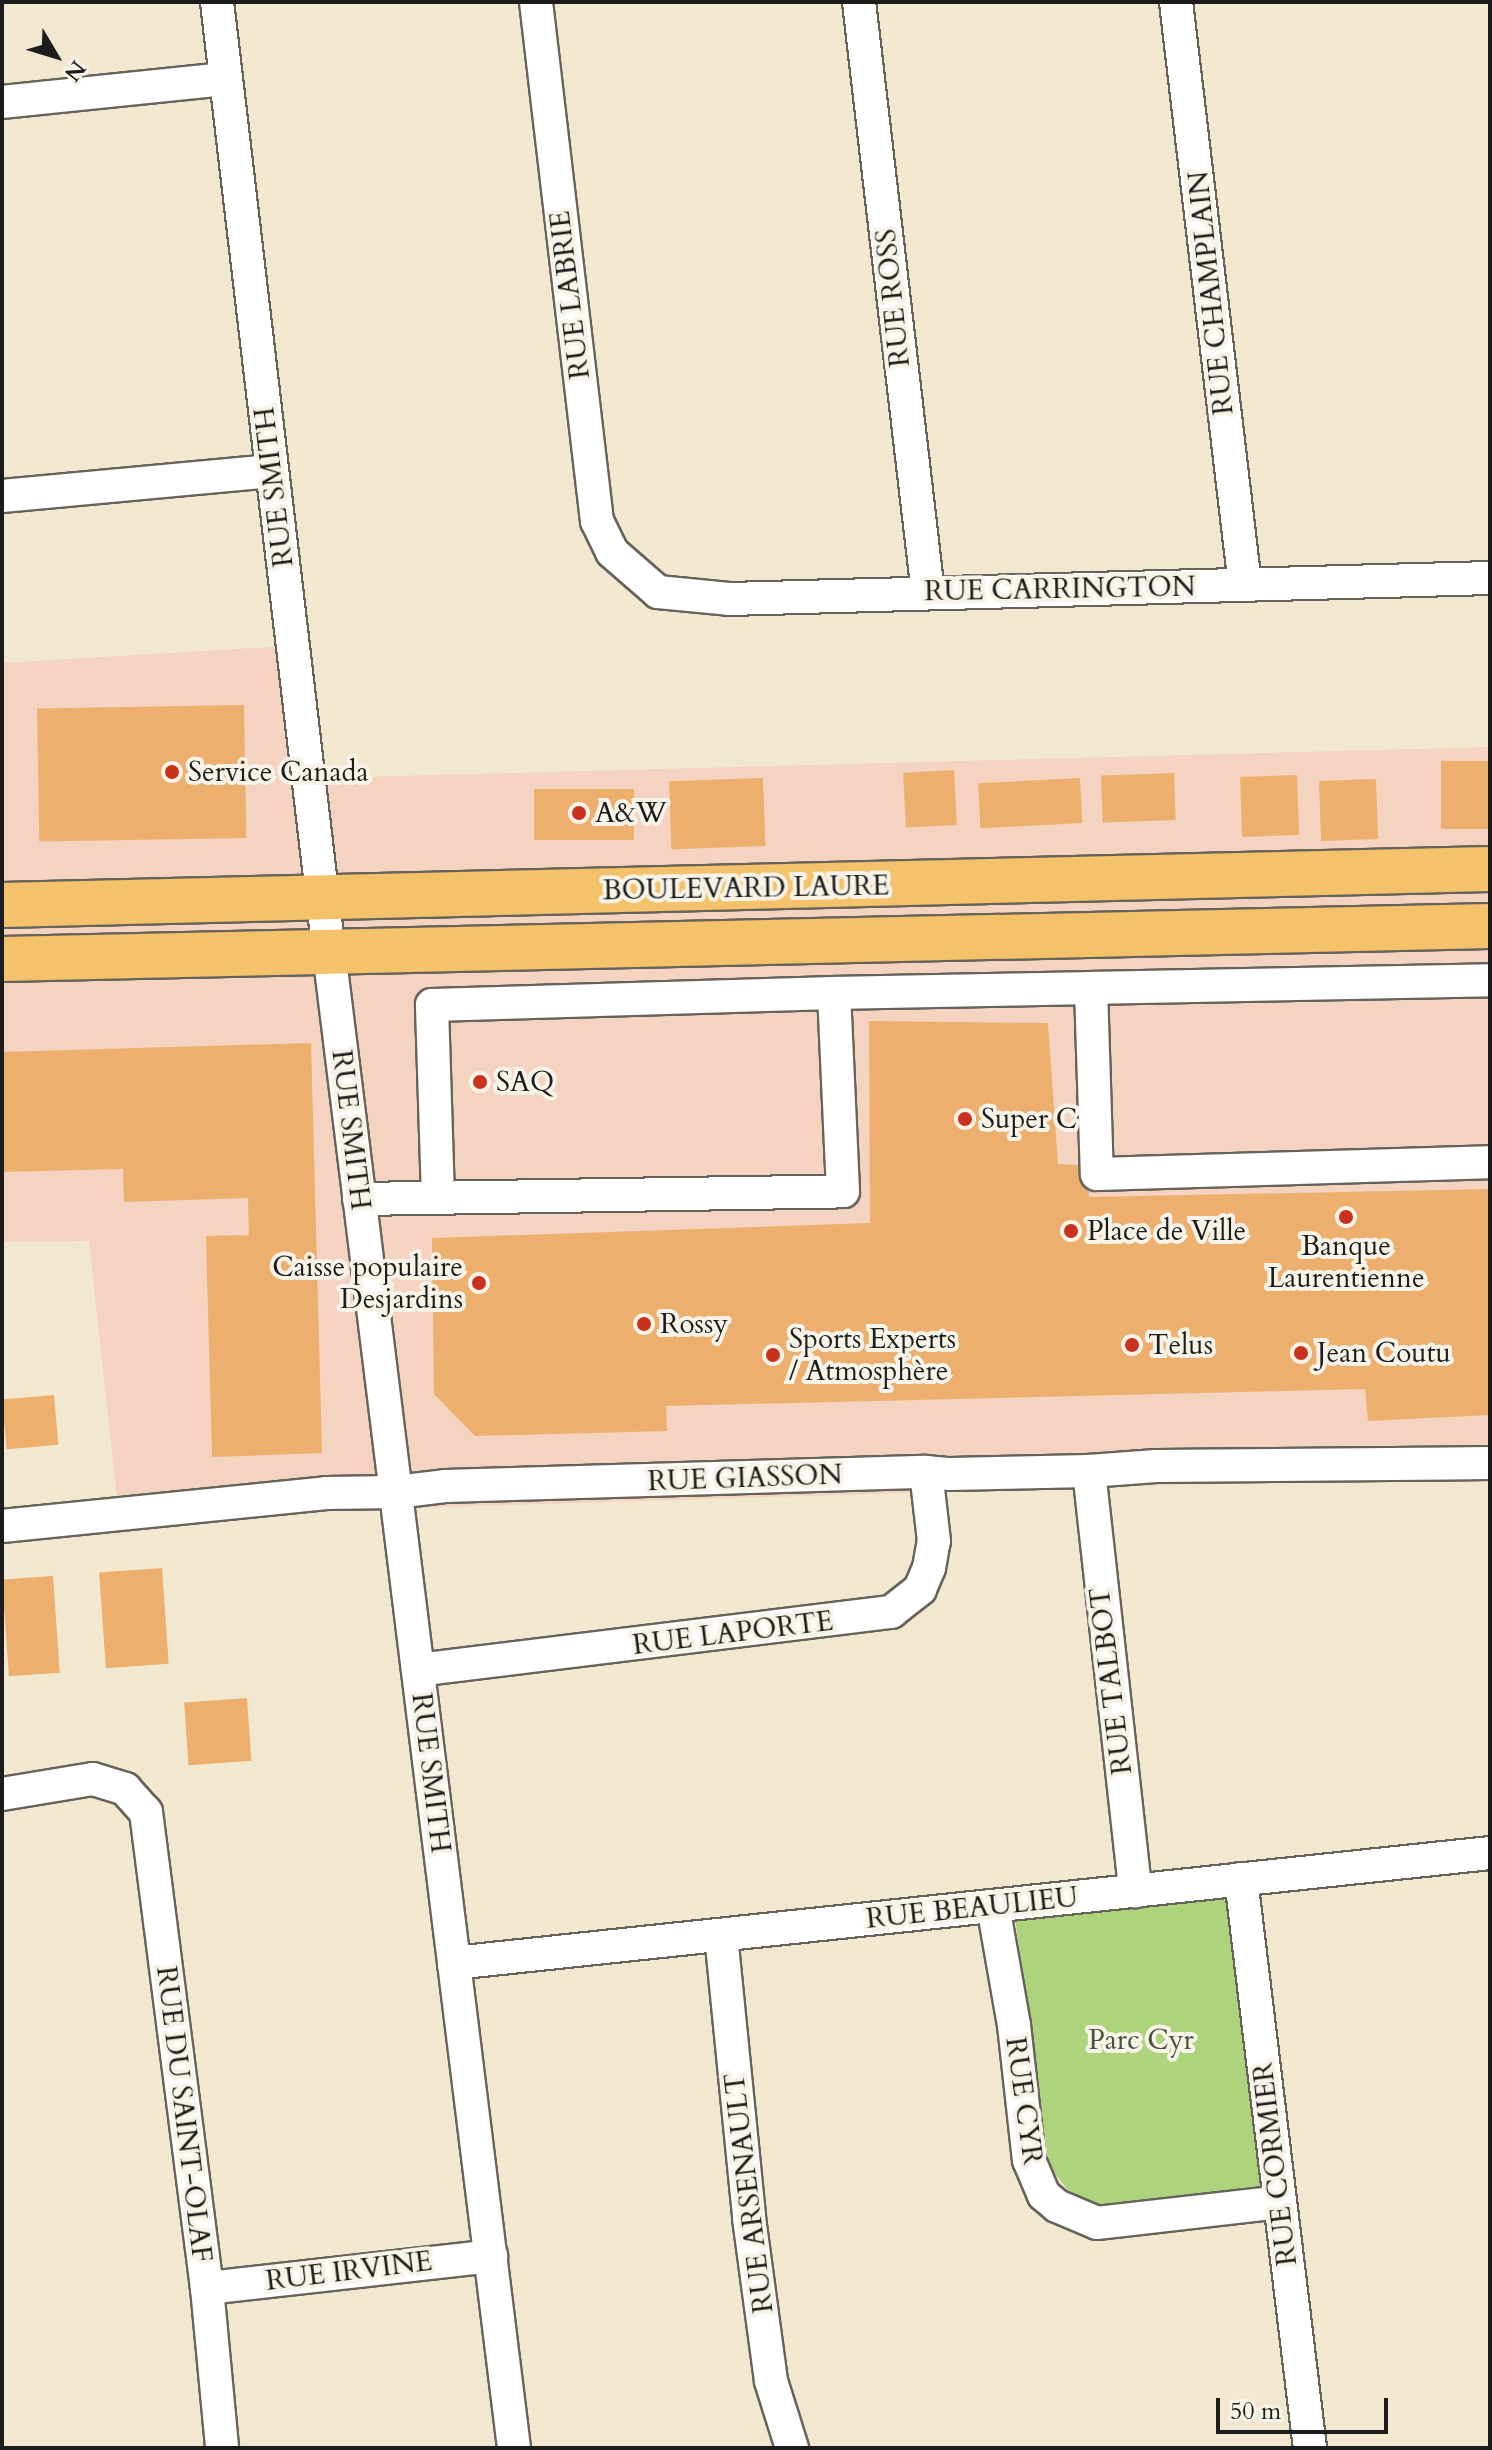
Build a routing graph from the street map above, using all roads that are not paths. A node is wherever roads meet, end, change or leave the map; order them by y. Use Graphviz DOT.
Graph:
graph roads {
  1 [pos="217,2"];
  2 [pos="536,2"];
  3 [pos="859,2"];
  4 [pos="1176,2"];
  5 [pos="226,79"];
  6 [pos="2,102"];
  7 [pos="272,471"];
  8 [pos="2,496"];
  9 [pos="638,574"];
  10 [pos="1490,578"];
  11 [pos="1245,585"];
  12 [pos="928,593"];
  13 [pos="1490,869"];
  14 [pos="323,898"];
  15 [pos="2,905"];
  16 [pos="1490,926"];
  17 [pos="988,937"];
  18 [pos="329,952"];
  19 [pos="2,959"];
  20 [pos="1490,980"];
  21 [pos="1091,988"];
  22 [pos="991,990"];
  23 [pos="834,993"];
  24 [pos="1490,1162"];
  25 [pos="438,1198"];
  26 [pos="359,1199"];
  27 [pos="1490,1463"];
  28 [pos="1089,1471"];
  29 [pos="926,1472"];
  30 [pos="396,1492"];
  31 [pos="2,1526"];
  32 [pos="418,1670"];
  33 [pos="2,1794"];
  34 [pos="1490,1853"];
  35 [pos="1241,1879"];
  36 [pos="1135,1891"];
  37 [pos="993,1906"];
  38 [pos="721,1935"];
  39 [pos="454,1963"];
  40 [pos="1280,2202"];
  41 [pos="491,2256"];
  42 [pos="207,2288"];
  43 [pos="222,2448"];
  44 [pos="514,2448"];
  45 [pos="792,2448"];
  46 [pos="1310,2448"];
  1 -- 5 [label="street, RUE SMITH"];
  2 -- 9 [label="street, RUE LABRIE"];
  3 -- 12 [label="street, RUE ROSS"];
  4 -- 11 [label="street, RUE CHAMPLAIN"];
  5 -- 6 [label="street"];
  5 -- 7 [label="street, RUE SMITH"];
  7 -- 8 [label="street"];
  7 -- 14 [label="street, RUE SMITH"];
  9 -- 12 [label="street, RUE CARRINGTON"];
  10 -- 11 [label="street, RUE CARRINGTON"];
  11 -- 12 [label="street, RUE CARRINGTON"];
  13 -- 14 [label="highway, BOULEVARD LAURE"];
  14 -- 15 [label="highway, BOULEVARD LAURE"];
  14 -- 18 [label="street, RUE SMITH"];
  16 -- 17 [label="highway, BOULEVARD LAURE"];
  17 -- 18 [label="highway, BOULEVARD LAURE"];
  17 -- 22 [label="street"];
  18 -- 19 [label="highway, BOULEVARD LAURE"];
  18 -- 26 [label="street, RUE SMITH"];
  20 -- 21 [label="street"];
  21 -- 22 [label="street"];
  21 -- 24 [label="street"];
  22 -- 23 [label="street"];
  23 -- 25 [label="street"];
  23 -- 25 [label="street"];
  25 -- 26 [label="street"];
  26 -- 30 [label="street, RUE SMITH"];
  27 -- 28 [label="street, RUE GIASSON"];
  28 -- 29 [label="street, RUE GIASSON"];
  28 -- 36 [label="street, RUE TALBOT"];
  29 -- 30 [label="street, RUE GIASSON"];
  29 -- 32 [label="street, RUE LAPORTE"];
  30 -- 31 [label="street, RUE GIASSON"];
  30 -- 32 [label="street, RUE SMITH"];
  32 -- 39 [label="street, RUE SMITH"];
  33 -- 42 [label="street, RUE DU SAINT-OLAF"];
  34 -- 35 [label="street, RUE BEAULIEU"];
  35 -- 36 [label="street, RUE BEAULIEU"];
  35 -- 40 [label="street, RUE CORMIER"];
  36 -- 37 [label="street, RUE BEAULIEU"];
  37 -- 38 [label="street, RUE BEAULIEU"];
  37 -- 40 [label="street, RUE CYR"];
  38 -- 39 [label="street, RUE BEAULIEU"];
  38 -- 45 [label="street, RUE ARSENAULT"];
  39 -- 41 [label="street, RUE SMITH"];
  40 -- 46 [label="street, RUE CORMIER"];
  41 -- 42 [label="street, RUE IRVINE"];
  41 -- 44 [label="street, RUE SMITH"];
  42 -- 43 [label="street, RUE DU SAINT-OLAF"];
}
